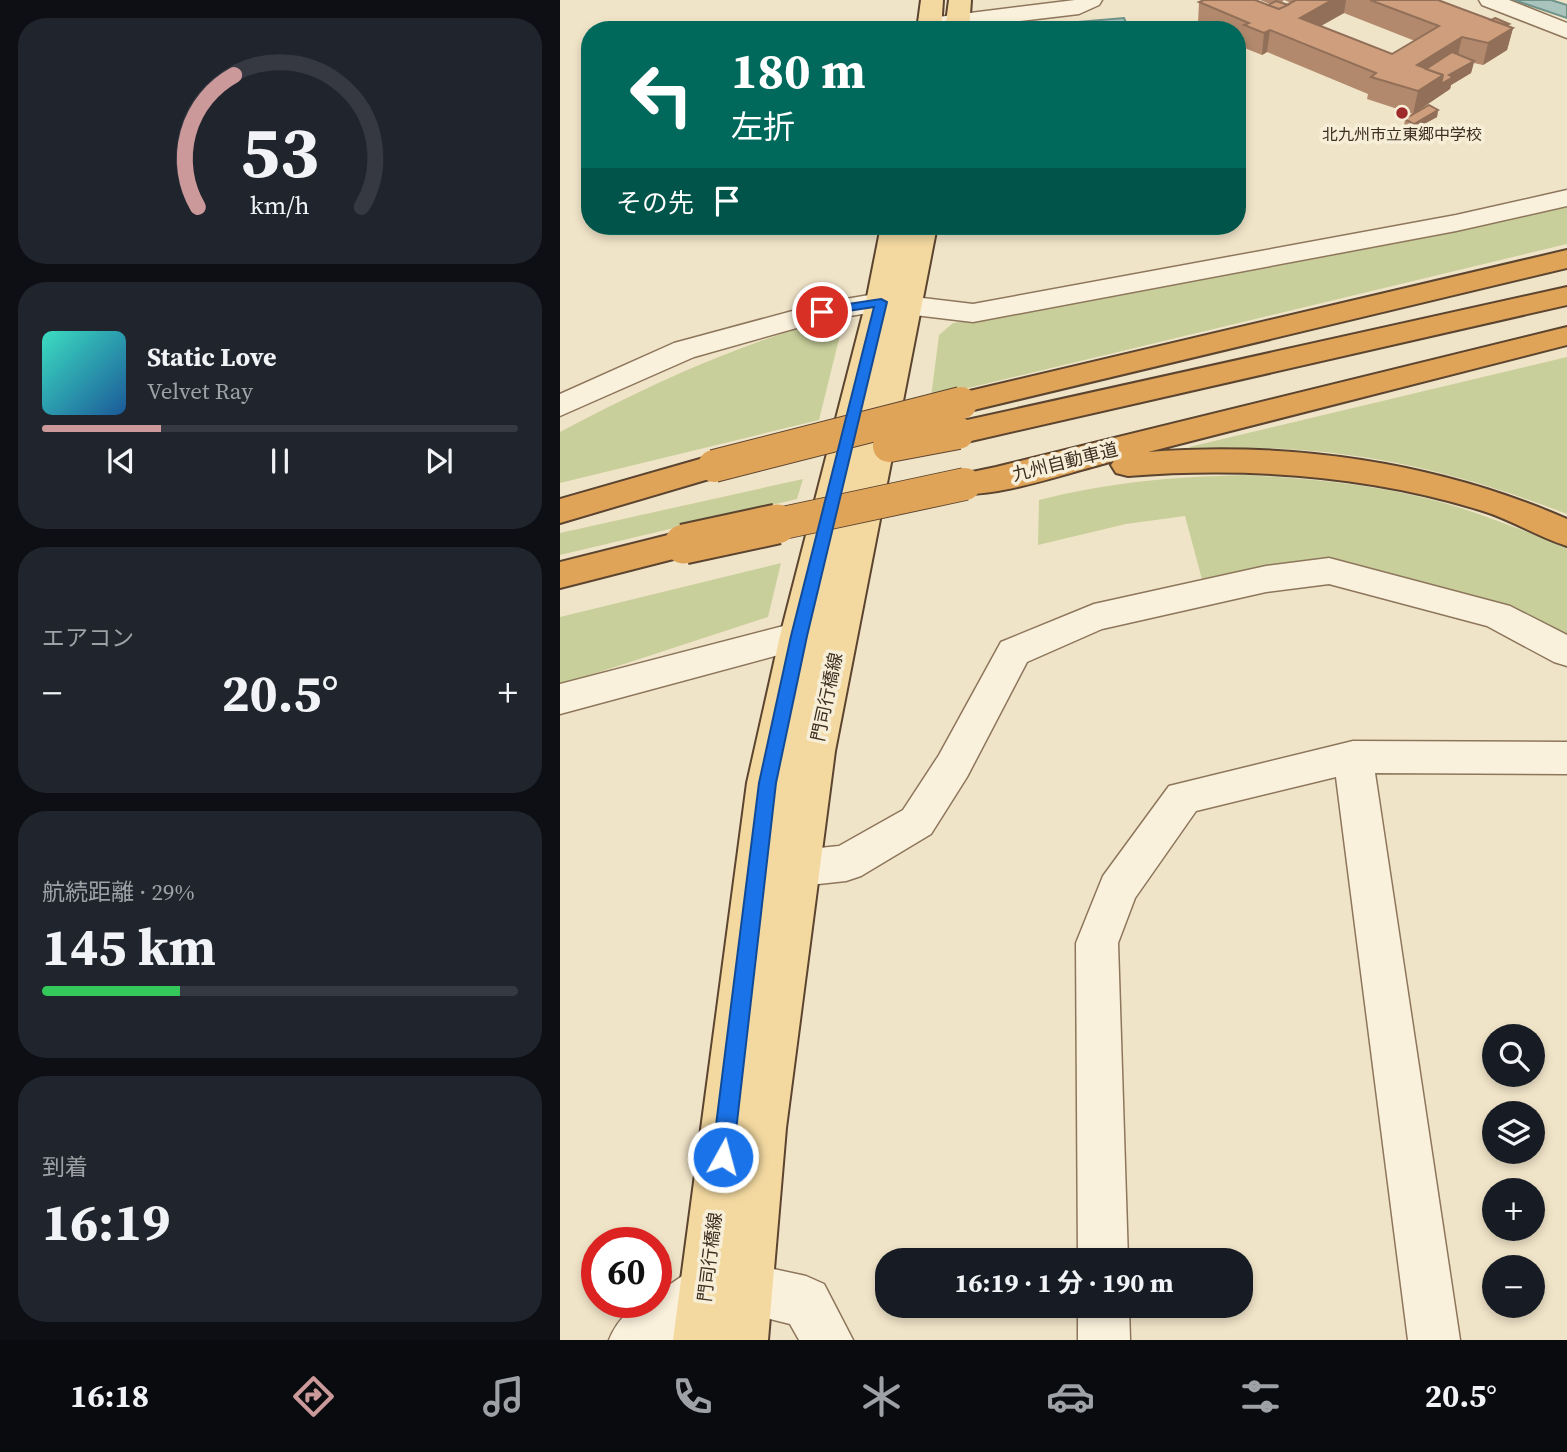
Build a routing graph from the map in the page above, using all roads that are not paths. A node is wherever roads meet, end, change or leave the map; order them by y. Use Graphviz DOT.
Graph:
graph roads {
  1 [pos="932,0"];
  2 [pos="1091,0"];
  3 [pos="1490,0"];
  4 [pos="958,18"];
  5 [pos="930,21"];
  6 [pos="1567,31"];
  7 [pos="1567,198"];
  8 [pos="895,235"];
  9 [pos="920,235"];
  10 [pos="1567,259"];
  11 [pos="1567,296"];
  12 [pos="895,303"];
  13 [pos="1567,336"];
  14 [pos="560,406"];
  15 [pos="959,418"];
  16 [pos="980,482"];
  17 [pos="560,512"];
  18 [pos="1567,534"];
  19 [pos="560,575"];
  20 [pos="799,636"];
  21 [pos="1567,652"];
  22 [pos="560,699"];
  23 [pos="1353,757"];
  24 [pos="1567,758"];
  25 [pos="800,869"];
  26 [pos="1103,1248"];
  27 [pos="726,1289"];
  28 [pos="1104,1318"];
  29 [pos="635,1340"];
  30 [pos="700,1340"];
  31 [pos="741,1340"];
  32 [pos="827,1340"];
  33 [pos="1104,1340"];
  34 [pos="1434,1340"];
  1 -- 5 [label="main road"];
  2 -- 4 [label="street"];
  3 -- 6 [label="street"];
  7 -- 12 [label="street"];
  8 -- 12 [label="main road, 門司行橋線"];
  9 -- 12 [label="main road, 門司行橋線"];
  10 -- 15 [label="highway"];
  11 -- 15 [label="highway"];
  12 -- 14 [label="street"];
  12 -- 20 [label="main road, 門司行橋線"];
  12 -- 25 [label="main road, 門司行橋線"];
  13 -- 16 [label="highway, 九州自動車道"];
  15 -- 17 [label="highway, bridge"];
  16 -- 18 [label="highway"];
  16 -- 19 [label="highway, 九州自動車道, bridge"];
  20 -- 22 [label="street"];
  20 -- 27 [label="main road, 門司行橋線"];
  21 -- 25 [label="street"];
  23 -- 24 [label="street"];
  23 -- 26 [label="street"];
  23 -- 34 [label="street"];
  25 -- 27 [label="main road, 門司行橋線"];
  27 -- 29 [label="street"];
  27 -- 30 [label="main road, 門司行橋線"];
  27 -- 31 [label="main road, 門司行橋線"];
  27 -- 32 [label="street"];
  28 -- 33 [label="street"];
}
